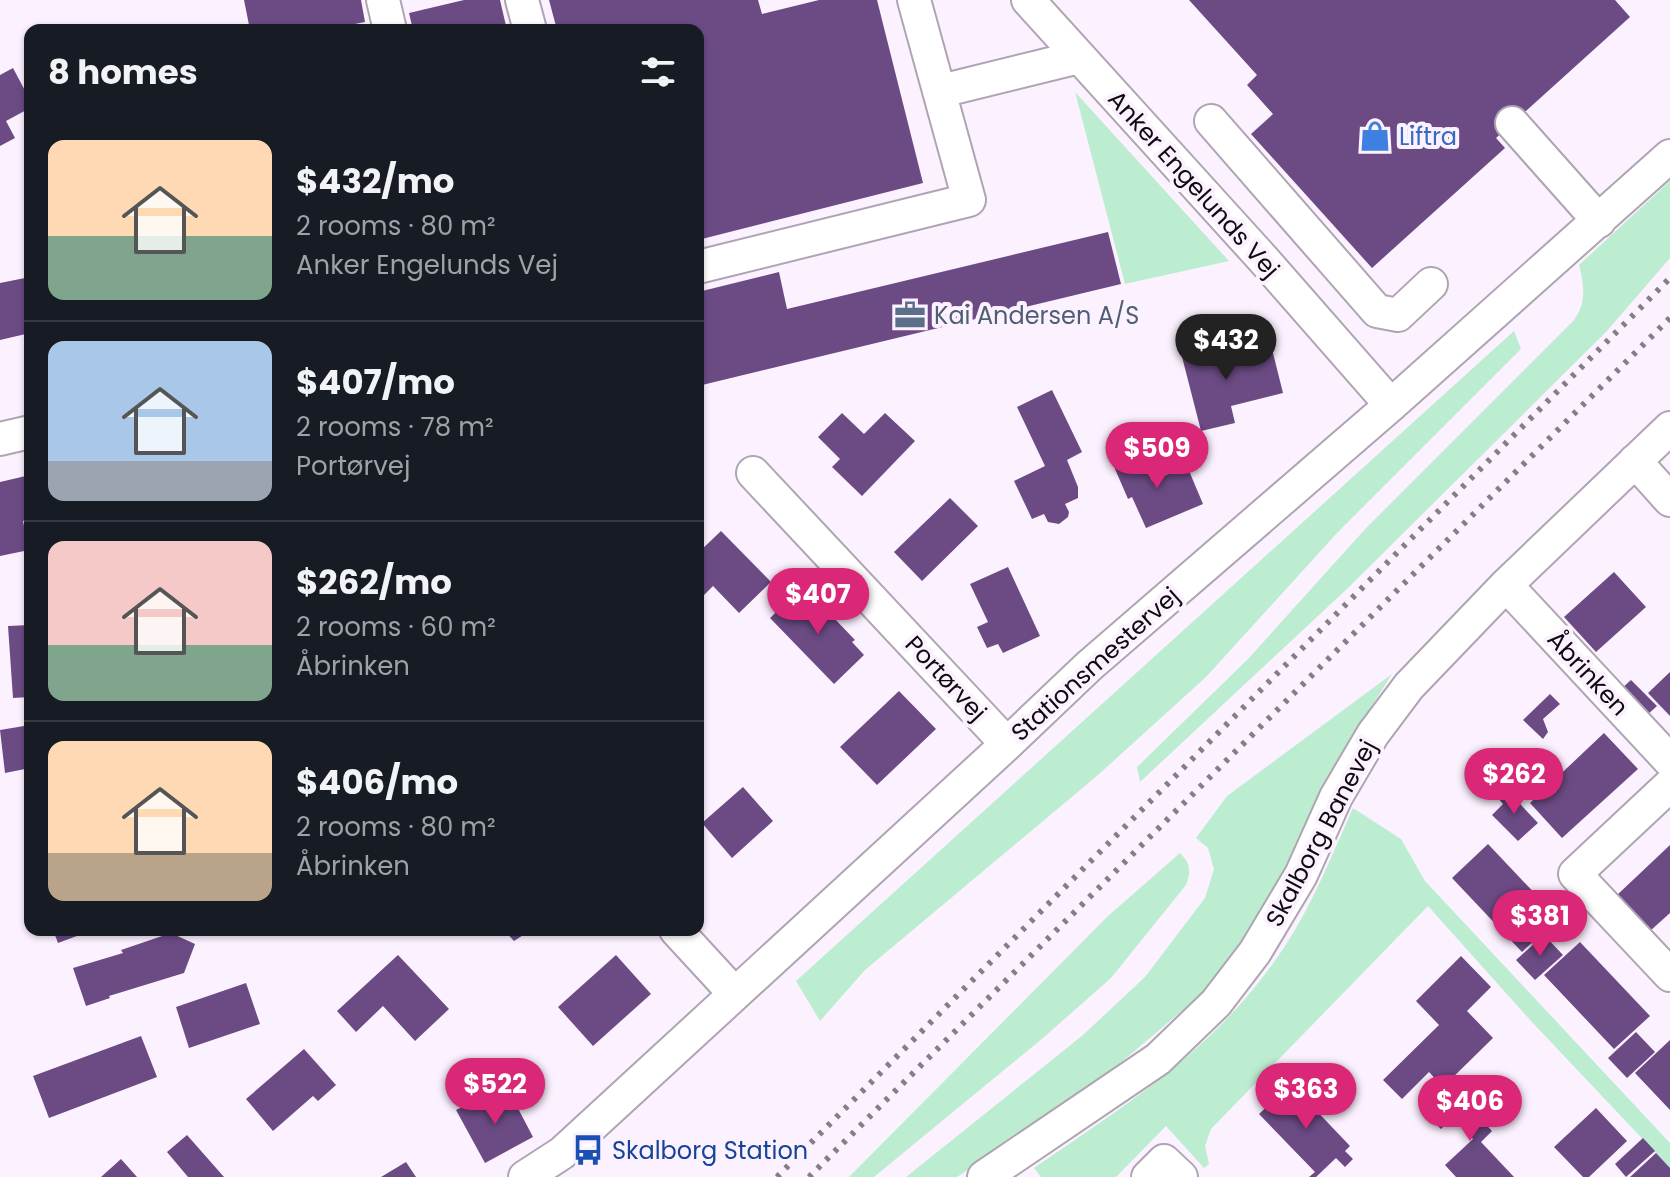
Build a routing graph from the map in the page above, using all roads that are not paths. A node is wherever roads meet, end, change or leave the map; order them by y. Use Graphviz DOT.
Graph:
graph roads {
  1 [pos="383,0"];
  2 [pos="522,0"];
  3 [pos="914,0"];
  4 [pos="1028,0"];
  5 [pos="389,24"];
  6 [pos="528,24"];
  7 [pos="1079,57"];
  8 [pos="941,91"];
  9 [pos="1211,121"];
  10 [pos="1512,123"];
  11 [pos="1670,156"];
  12 [pos="1599,221"];
  13 [pos="704,266"];
  14 [pos="1431,284"];
  15 [pos="1391,405"];
  16 [pos="1670,428"];
  17 [pos="24,433"];
  18 [pos="0,439"];
  19 [pos="1635,461"];
  20 [pos="753,473"];
  21 [pos="1670,500"];
  22 [pos="1506,585"];
  23 [pos="1007,744"];
  24 [pos="1670,761"];
  25 [pos="1670,785"];
  26 [pos="682,936"];
  27 [pos="1670,975"];
  28 [pos="734,993"];
  29 [pos="525,1177"];
  30 [pos="984,1177"];
  31 [pos="1148,1177"];
  32 [pos="1181,1177"];
  1 -- 5 [label="street"];
  2 -- 6 [label="street"];
  3 -- 8 [label="street"];
  4 -- 7 [label="street, Anker Engelunds Vej"];
  7 -- 8 [label="street"];
  7 -- 15 [label="street, Anker Engelunds Vej"];
  8 -- 13 [label="street"];
  9 -- 14 [label="street"];
  10 -- 12 [label="street"];
  11 -- 12 [label="street, Stationsmestervej"];
  12 -- 15 [label="street, Stationsmestervej"];
  15 -- 23 [label="street, Stationsmestervej"];
  16 -- 19 [label="street, Skalborg Banevej"];
  17 -- 18 [label="street"];
  19 -- 21 [label="street"];
  19 -- 22 [label="street, Skalborg Banevej"];
  20 -- 23 [label="street, Portørvej"];
  22 -- 24 [label="street, Åbrinken"];
  22 -- 30 [label="street, Skalborg Banevej"];
  23 -- 28 [label="street, Stationsmestervej"];
  25 -- 27 [label="street"];
  26 -- 28 [label="street"];
  28 -- 29 [label="street, Stationsmestervej"];
  31 -- 32 [label="street"];
}
